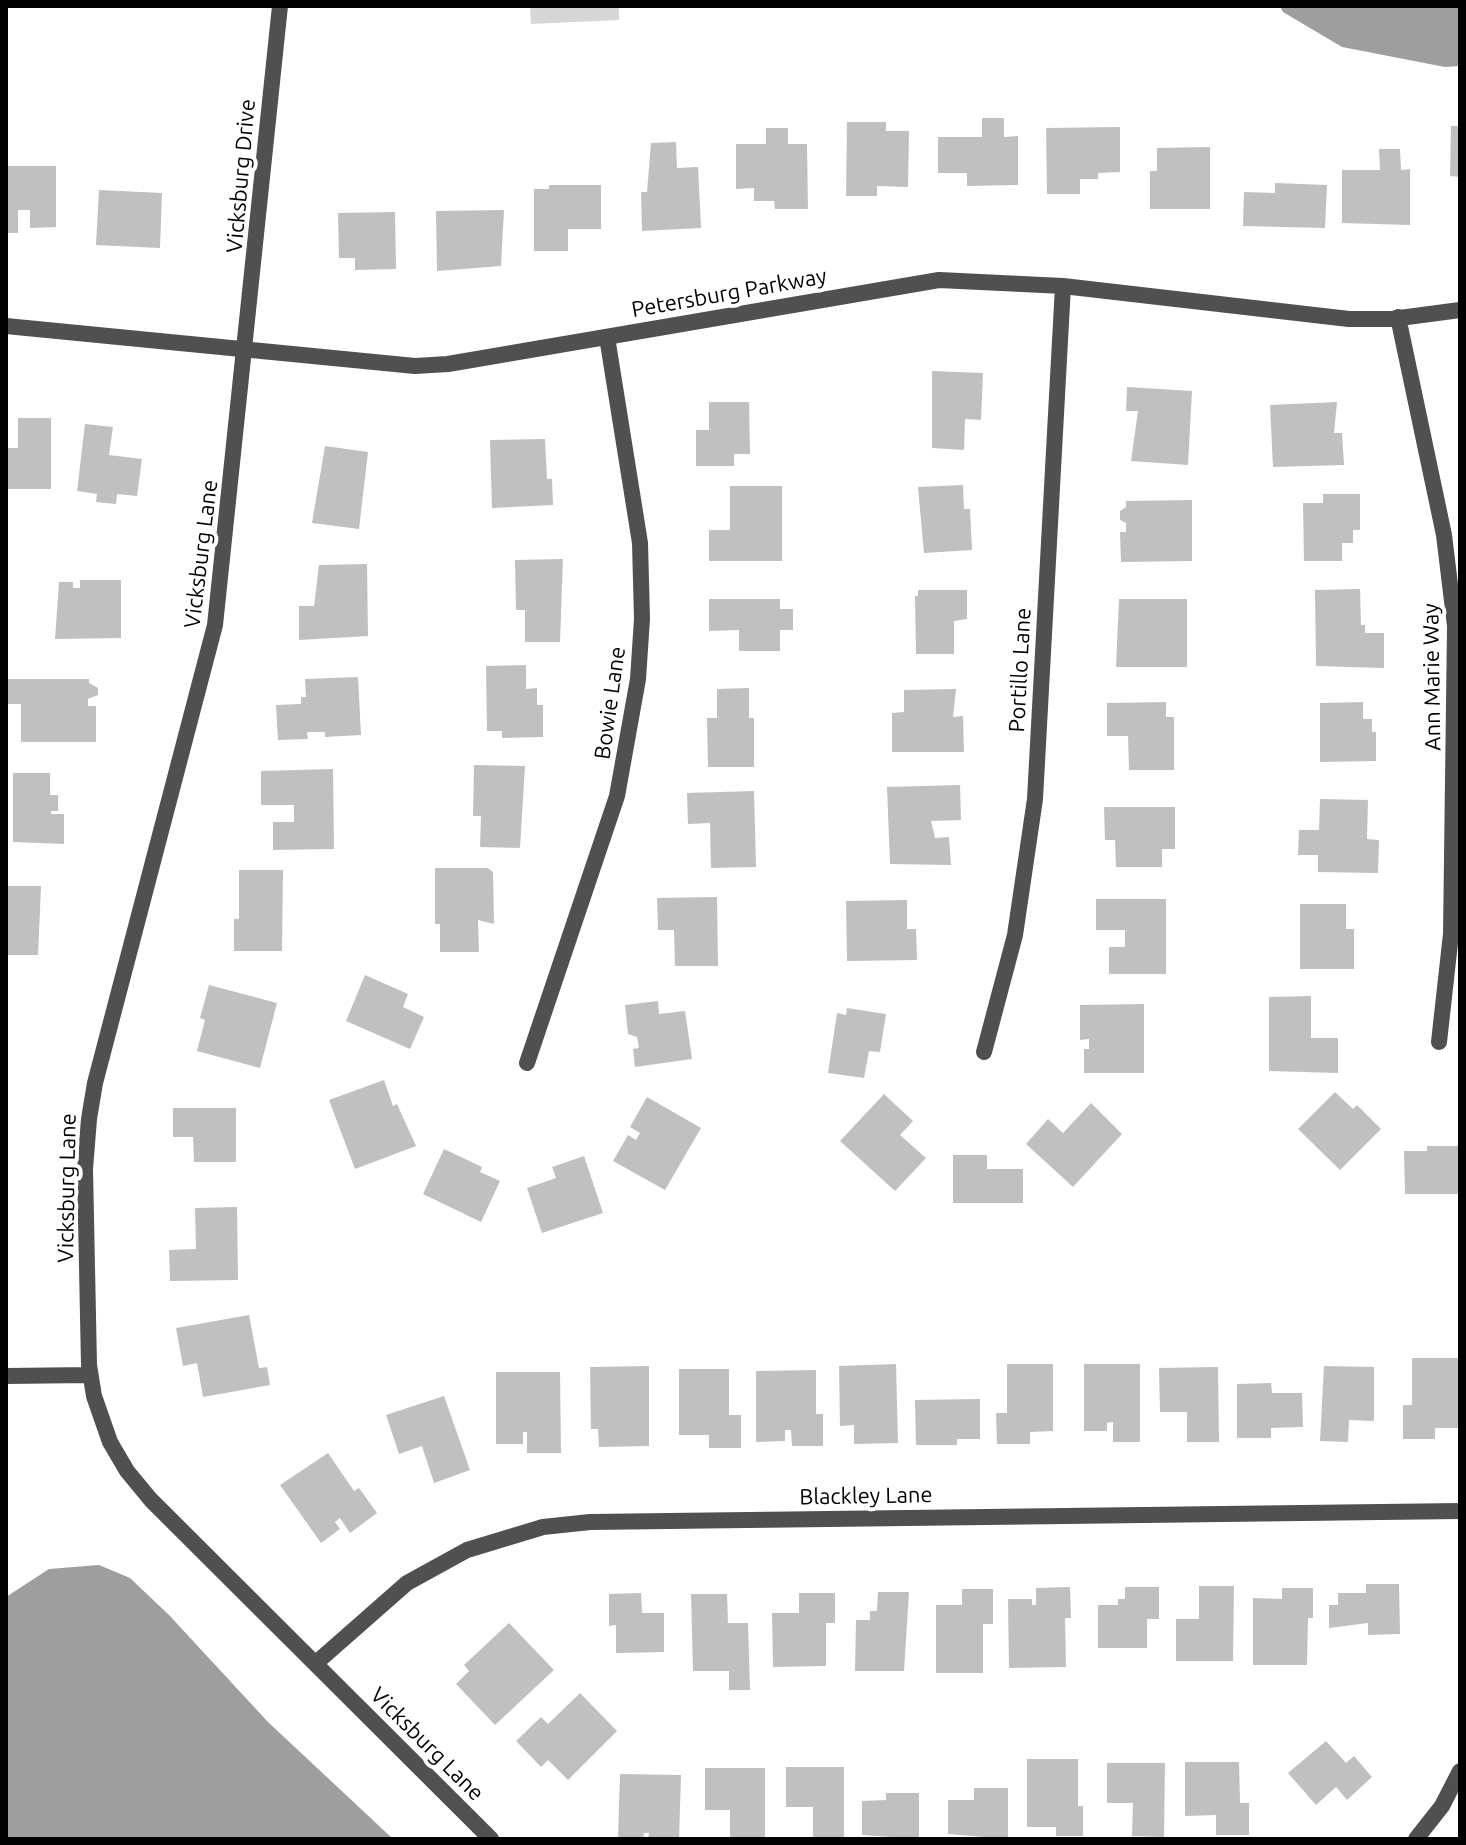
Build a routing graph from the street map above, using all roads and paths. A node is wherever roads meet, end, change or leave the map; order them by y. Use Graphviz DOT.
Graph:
graph roads {
  1 [pos="280,6"];
  2 [pos="1063,286"];
  3 [pos="1460,310"];
  4 [pos="1398,317"];
  5 [pos="6,326"];
  6 [pos="607,337"];
  7 [pos="246,350"];
  8 [pos="1439,1042"];
  9 [pos="984,1052"];
  10 [pos="527,1063"];
  11 [pos="90,1375"];
  12 [pos="6,1376"];
  13 [pos="1460,1511"];
  14 [pos="316,1663"];
  15 [pos="1460,1771"];
  16 [pos="491,1839"];
  17 [pos="1416,1839"];
  1 -- 7 [label="street, Vicksburg Drive"];
  2 -- 4 [label="street, Petersburg Parkway"];
  2 -- 6 [label="street, Petersburg Parkway"];
  2 -- 9 [label="street, Portillo Lane"];
  3 -- 4 [label="street, Petersburg Parkway"];
  4 -- 8 [label="street, Ann Marie Way"];
  5 -- 7 [label="street, Petersburg Parkway"];
  6 -- 7 [label="street, Petersburg Parkway"];
  6 -- 10 [label="street, Bowie Lane"];
  7 -- 11 [label="street, Vicksburg Lane"];
  11 -- 12 [label="street"];
  11 -- 14 [label="street, Vicksburg Lane"];
  13 -- 14 [label="street, Blackley Lane"];
  14 -- 16 [label="street, Vicksburg Lane"];
  15 -- 17 [label="street"];
}
